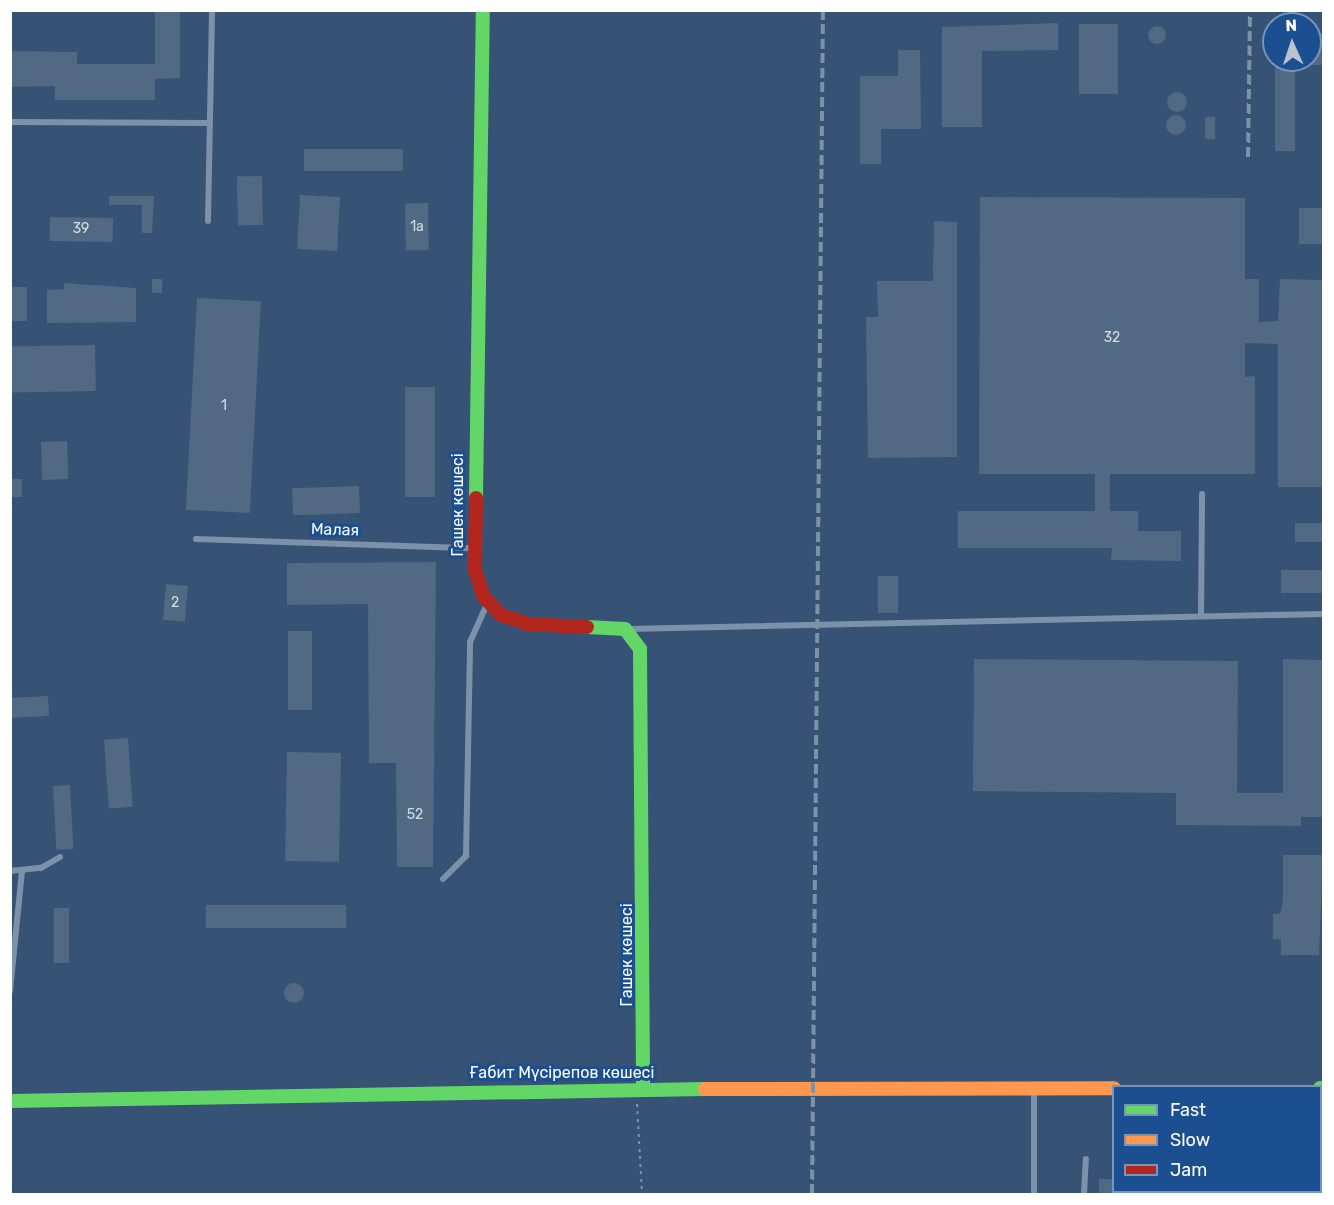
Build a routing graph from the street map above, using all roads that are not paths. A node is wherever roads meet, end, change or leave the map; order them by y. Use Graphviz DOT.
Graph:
graph roads {
  1 [pos="212,10"];
  2 [pos="483,10"];
  3 [pos="10,122"];
  4 [pos="208,123"];
  5 [pos="208,220"];
  6 [pos="1202,494"];
  7 [pos="196,539"];
  8 [pos="473,548"];
  9 [pos="488,603"];
  10 [pos="1323,614"];
  11 [pos="1201,616"];
  12 [pos="625,630"];
  13 [pos="60,858"];
  14 [pos="10,871"];
  15 [pos="22,871"];
  16 [pos="443,879"];
  17 [pos="10,991"];
  18 [pos="1112,1088"];
  19 [pos="640,1089"];
  20 [pos="1034,1089"];
  21 [pos="10,1101"];
  22 [pos="1086,1159"];
  23 [pos="1034,1194"];
  24 [pos="1084,1194"];
  1 -- 4 [label="lane"];
  2 -- 8 [label="street, Гашек көшесі"];
  3 -- 4 [label="lane"];
  4 -- 5 [label="lane"];
  6 -- 11 [label="lane"];
  7 -- 8 [label="lane, Малая"];
  8 -- 9 [label="street, Гашек көшесі"];
  9 -- 12 [label="street"];
  9 -- 16 [label="lane"];
  10 -- 11 [label="lane"];
  11 -- 12 [label="lane"];
  12 -- 19 [label="street, Гашек көшесі"];
  13 -- 15 [label="lane"];
  14 -- 15 [label="lane"];
  15 -- 17 [label="lane"];
  18 -- 20 [label="street, Ғабит Мүсірепов көшесі"];
  19 -- 20 [label="street, Ғабит Мүсірепов көшесі"];
  19 -- 21 [label="street, Ғабит Мүсірепов көшесі"];
  20 -- 23 [label="lane"];
  22 -- 24 [label="lane"];
}
